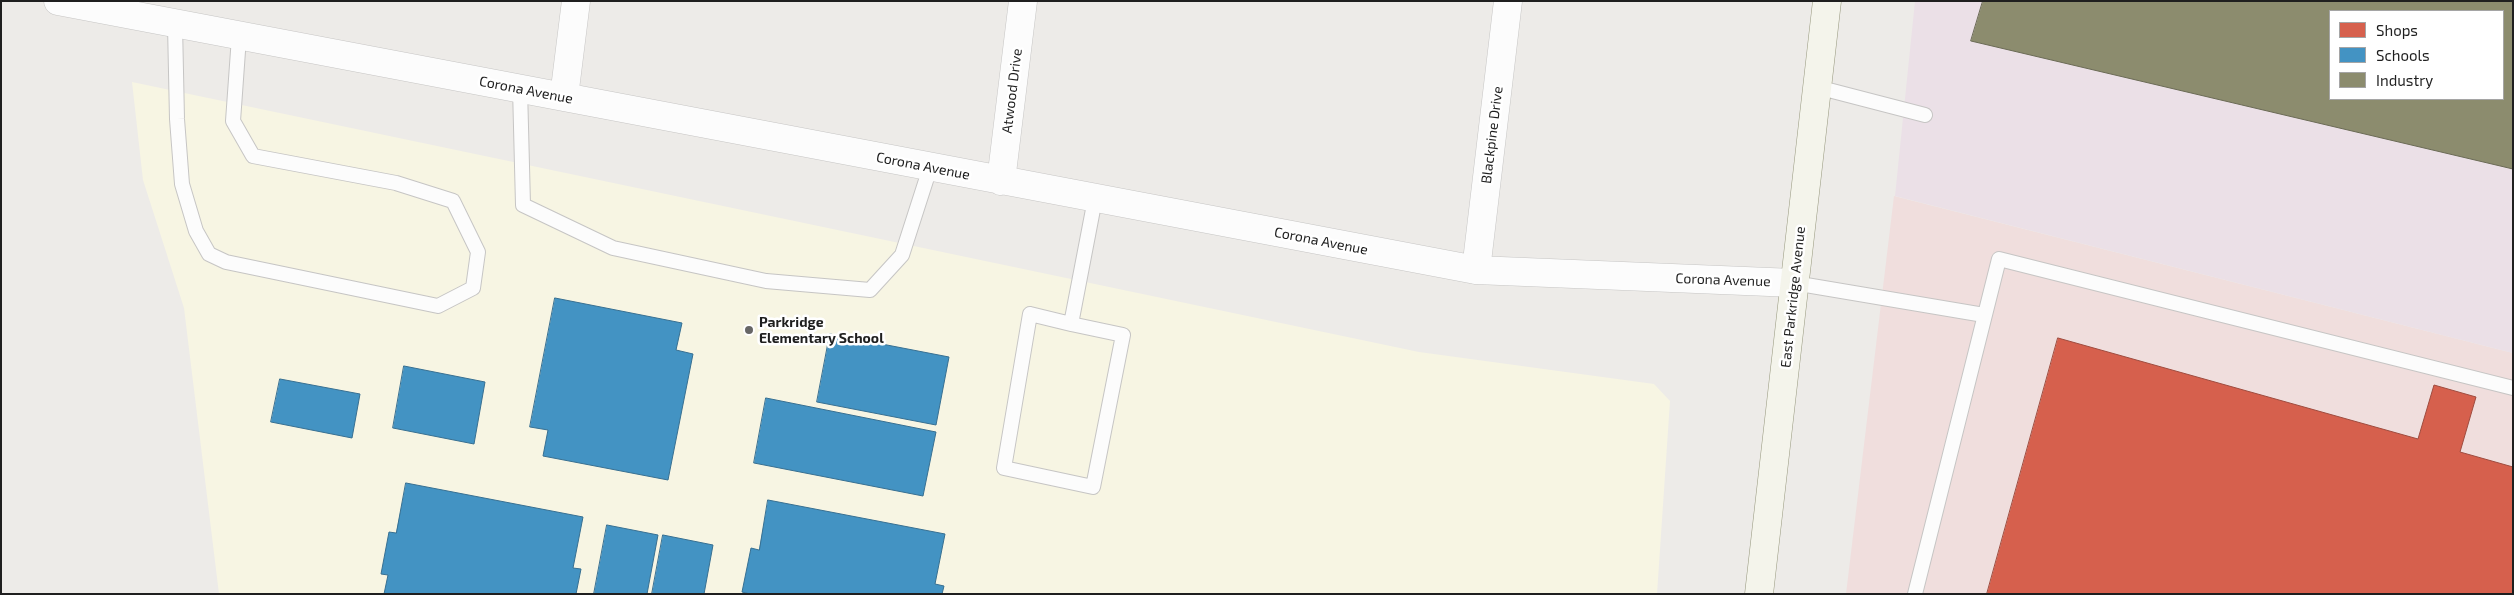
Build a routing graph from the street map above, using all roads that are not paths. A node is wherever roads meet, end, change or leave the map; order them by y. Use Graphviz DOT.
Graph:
graph roads {
  1 [pos="58,1"];
  2 [pos="576,1"];
  3 [pos="1023,1"];
  4 [pos="1508,1"];
  5 [pos="1827,1"];
  6 [pos="175,25"];
  7 [pos="239,37"];
  8 [pos="1817,87"];
  9 [pos="520,88"];
  10 [pos="564,97"];
  11 [pos="1925,115"];
  12 [pos="930,168"];
  13 [pos="1001,181"];
  14 [pos="1095,199"];
  15 [pos="1476,270"];
  16 [pos="1794,283"];
  17 [pos="1984,315"];
  18 [pos="1071,324"];
  19 [pos="2513,388"];
  20 [pos="1759,594"];
  21 [pos="1915,594"];
  1 -- 6 [label="street, Corona Avenue"];
  2 -- 10 [label="street"];
  3 -- 13 [label="street, Atwood Drive"];
  4 -- 15 [label="street, Blackpine Drive"];
  5 -- 8 [label="main road, East Parkridge Avenue"];
  6 -- 7 [label="street, Corona Avenue"];
  6 -- 7 [label="lane"];
  7 -- 9 [label="street, Corona Avenue"];
  8 -- 11 [label="lane"];
  8 -- 16 [label="main road, East Parkridge Avenue"];
  9 -- 10 [label="street, Corona Avenue"];
  9 -- 12 [label="lane"];
  10 -- 12 [label="street, Corona Avenue"];
  12 -- 13 [label="street, Corona Avenue"];
  13 -- 14 [label="street, Corona Avenue"];
  14 -- 15 [label="street, Corona Avenue"];
  14 -- 18 [label="lane"];
  15 -- 16 [label="street, Corona Avenue"];
  16 -- 17 [label="lane"];
  16 -- 20 [label="main road, East Parkridge Avenue"];
  17 -- 19 [label="lane"];
  17 -- 21 [label="lane"];
  18 -- 18 [label="lane"];
}
